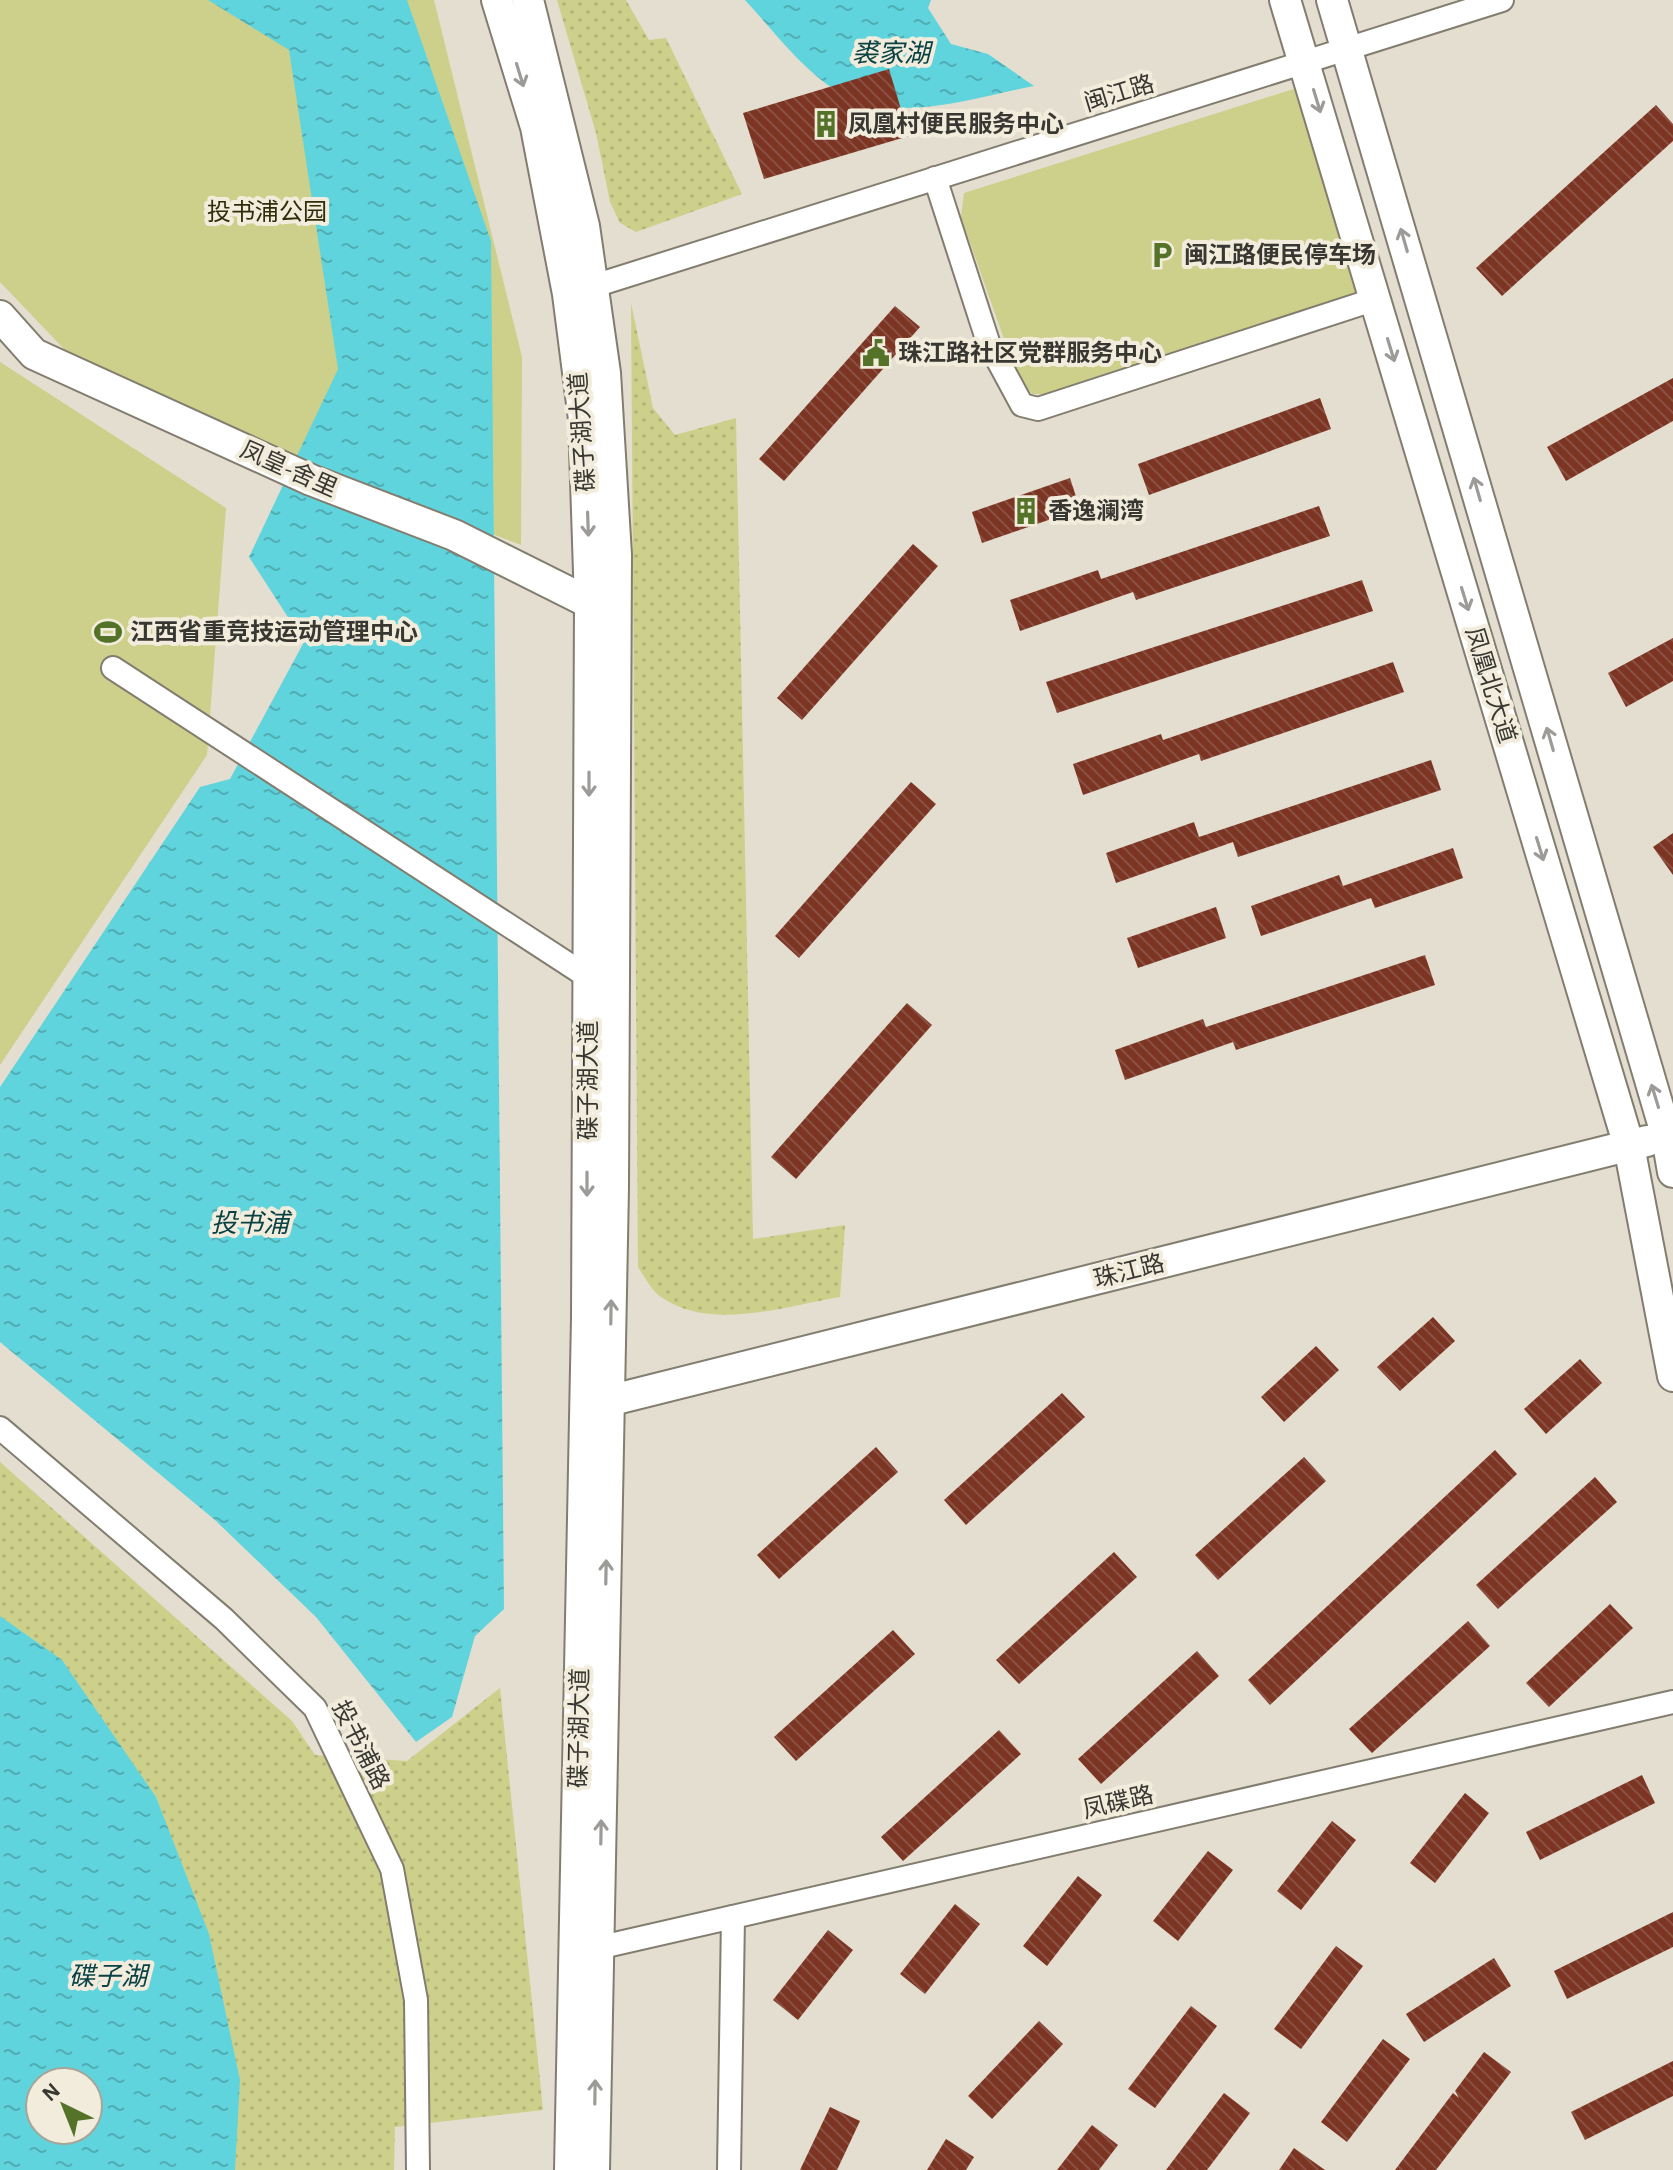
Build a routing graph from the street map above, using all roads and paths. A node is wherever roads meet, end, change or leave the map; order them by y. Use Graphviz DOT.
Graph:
graph roads {
  1 [pos="497,0"];
  2 [pos="528,0"];
  3 [pos="1285,0"];
  4 [pos="1332,0"];
  5 [pos="1502,0"];
  6 [pos="1348,48"];
  7 [pos="1305,62"];
  8 [pos="935,178"];
  9 [pos="580,290"];
  10 [pos="1376,299"];
  11 [pos="0,316"];
  12 [pos="590,603"];
  13 [pos="113,668"];
  14 [pos="588,977"];
  15 [pos="1670,1136"];
  16 [pos="1629,1146"];
  17 [pos="1673,1172"];
  18 [pos="1673,1376"];
  19 [pos="597,1403"];
  20 [pos="0,1428"];
  21 [pos="1673,1702"];
  22 [pos="733,1917"];
  23 [pos="587,1950"];
  24 [pos="418,2170"];
  25 [pos="570,2170"];
  26 [pos="594,2170"];
  27 [pos="729,2170"];
  1 -- 9 [label="main road, 碟子湖大道, one-way"];
  2 -- 9 [label="main road, 碟子湖大道"];
  3 -- 7 [label="main road, 凤凰北大道"];
  4 -- 6 [label="main road, 凤凰北大道"];
  5 -- 6 [label="street, 闽江路"];
  6 -- 7 [label="street, 闽江路"];
  15 -- 6 [label="main road, 凤凰北大道, one-way"];
  7 -- 8 [label="street, 闽江路"];
  7 -- 10 [label="main road, 凤凰北大道, one-way"];
  8 -- 9 [label="street, 闽江路"];
  8 -- 10 [label="street"];
  9 -- 12 [label="main road, 碟子湖大道, one-way"];
  19 -- 9 [label="main road, 碟子湖大道, one-way"];
  10 -- 16 [label="main road, 凤凰北大道, one-way"];
  11 -- 12 [label="main road, 凤皇-舍里"];
  12 -- 14 [label="main road, 碟子湖大道, one-way"];
  13 -- 14 [label="street"];
  14 -- 19 [label="main road, 碟子湖大道, one-way"];
  15 -- 16 [label="main road, 珠江路"];
  15 -- 17 [label="main road, 凤凰北大道"];
  16 -- 18 [label="main road, 凤凰北大道"];
  16 -- 19 [label="main road, 珠江路"];
  19 -- 23 [label="main road, 碟子湖大道"];
  20 -- 24 [label="street, 投书浦路"];
  21 -- 22 [label="street, 凤碟路"];
  22 -- 23 [label="street, 凤碟路"];
  22 -- 27 [label="street"];
  23 -- 25 [label="main road, 碟子湖大道"];
  26 -- 23 [label="main road, 碟子湖大道, one-way"];
}
